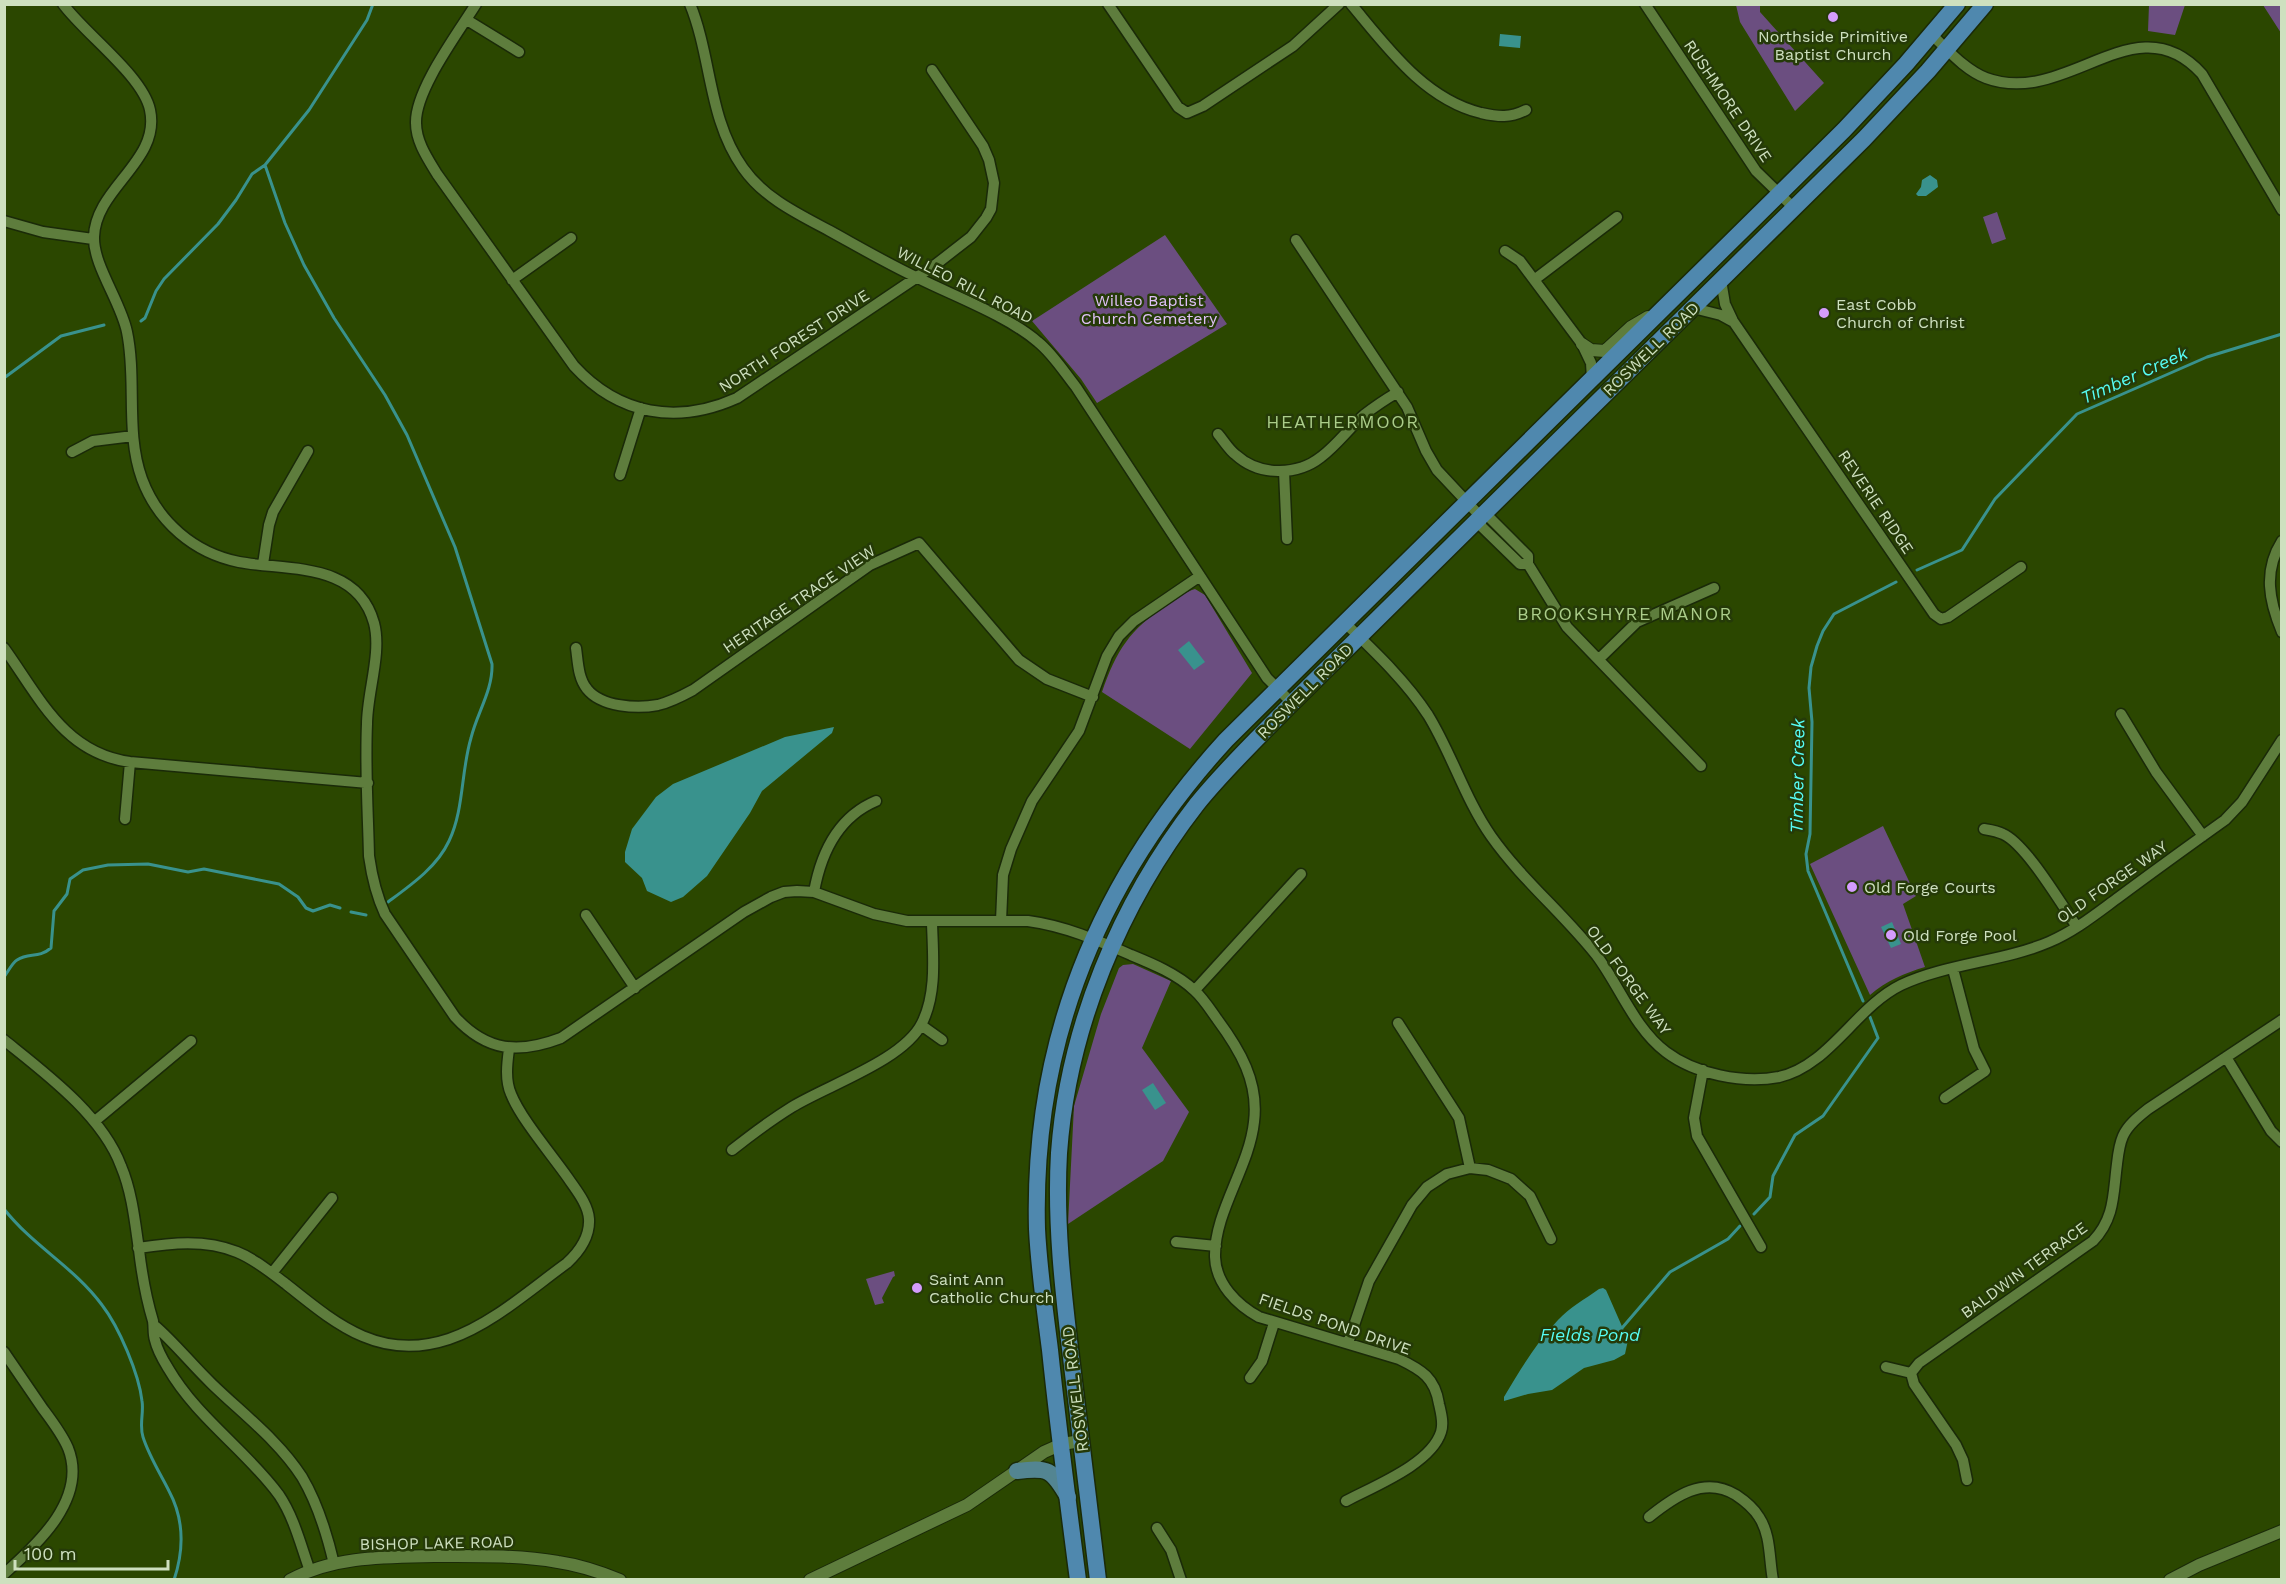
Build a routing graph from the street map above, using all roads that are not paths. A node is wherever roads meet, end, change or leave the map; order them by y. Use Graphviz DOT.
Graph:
graph roads {
  1 [pos="63,4"];
  2 [pos="476,4"];
  3 [pos="690,4"];
  4 [pos="1108,4"];
  5 [pos="1339,4"];
  6 [pos="1351,4"];
  7 [pos="1645,4"];
  8 [pos="1957,4"];
  9 [pos="1985,4"];
  10 [pos="467,20"];
  11 [pos="1932,35"];
  12 [pos="1947,49"];
  13 [pos="519,52"];
  14 [pos="933,70"];
  15 [pos="1526,110"];
  16 [pos="1779,195"];
  17 [pos="1794,208"];
  18 [pos="2282,210"];
  19 [pos="1617,217"];
  20 [pos="4,221"];
  21 [pos="571,238"];
  22 [pos="93,239"];
  23 [pos="1296,240"];
  24 [pos="1505,251"];
  25 [pos="917,278"];
  26 [pos="512,280"];
  27 [pos="1534,280"];
  28 [pos="1721,280"];
  29 [pos="1664,307"];
  30 [pos="1693,308"];
  31 [pos="1733,321"];
  32 [pos="1582,344"];
  33 [pos="1592,379"];
  34 [pos="1398,392"];
  35 [pos="641,408"];
  36 [pos="1218,434"];
  37 [pos="133,436"];
  38 [pos="308,451"];
  39 [pos="72,452"];
  40 [pos="1284,471"];
  41 [pos="620,475"];
  42 [pos="1466,503"];
  43 [pos="1481,517"];
  44 [pos="1287,539"];
  45 [pos="2282,541"];
  46 [pos="263,564"];
  47 [pos="2021,567"];
  48 [pos="1200,576"];
  49 [pos="1714,588"];
  50 [pos="1345,623"];
  51 [pos="2282,632"];
  52 [pos="1359,637"];
  53 [pos="4,648"];
  54 [pos="576,648"];
  55 [pos="1599,658"];
  56 [pos="1277,689"];
  57 [pos="1093,697"];
  58 [pos="1292,703"];
  59 [pos="2121,714"];
  60 [pos="2282,740"];
  61 [pos="130,762"];
  62 [pos="1701,766"];
  63 [pos="368,783"];
  64 [pos="876,801"];
  65 [pos="125,819"];
  66 [pos="1984,829"];
  67 [pos="2203,836"];
  68 [pos="1301,874"];
  69 [pos="814,892"];
  70 [pos="586,915"];
  71 [pos="1001,921"];
  72 [pos="932,923"];
  73 [pos="2077,927"];
  74 [pos="1093,939"];
  75 [pos="1112,947"];
  76 [pos="1953,969"];
  77 [pos="635,988"];
  78 [pos="1195,990"];
  79 [pos="2282,1020"];
  80 [pos="1398,1023"];
  81 [pos="921,1025"];
  82 [pos="4,1040"];
  83 [pos="942,1040"];
  84 [pos="191,1041"];
  85 [pos="509,1049"];
  86 [pos="2226,1057"];
  87 [pos="1703,1070"];
  88 [pos="1945,1098"];
  89 [pos="94,1121"];
  90 [pos="2282,1142"];
  91 [pos="732,1150"];
  92 [pos="1470,1168"];
  93 [pos="333,1198"];
  94 [pos="1551,1239"];
  95 [pos="1176,1242"];
  96 [pos="1216,1246"];
  97 [pos="1761,1247"];
  98 [pos="138,1248"];
  99 [pos="272,1274"];
  100 [pos="1275,1323"];
  101 [pos="154,1325"];
  102 [pos="1348,1343"];
  103 [pos="4,1352"];
  104 [pos="1886,1367"];
  105 [pos="1911,1373"];
  106 [pos="1250,1378"];
  107 [pos="1081,1441"];
  108 [pos="1062,1444"];
  109 [pos="1017,1471"];
  110 [pos="1967,1480"];
  111 [pos="1068,1497"];
  112 [pos="1346,1501"];
  113 [pos="1649,1517"];
  114 [pos="1157,1528"];
  115 [pos="2282,1532"];
  116 [pos="334,1564"];
  117 [pos="310,1571"];
  118 [pos="4,1574"];
  119 [pos="614,1578"];
  120 [pos="290,1580"];
  121 [pos="810,1580"];
  122 [pos="1078,1580"];
  123 [pos="1098,1580"];
  124 [pos="1181,1580"];
  125 [pos="1773,1580"];
  126 [pos="2170,1580"];
  1 -- 22 [label="street"];
  2 -- 10 [label="street, NORTH FOREST DRIVE"];
  3 -- 25 [label="street, WILLEO RILL ROAD"];
  4 -- 5 [label="street"];
  6 -- 15 [label="street"];
  7 -- 16 [label="street, RUSHMORE DRIVE"];
  8 -- 11 [label="highway, ROSWELL ROAD"];
  9 -- 12 [label="highway, ROSWELL ROAD"];
  10 -- 13 [label="street"];
  10 -- 26 [label="street, NORTH FOREST DRIVE"];
  11 -- 12 [label="street"];
  11 -- 16 [label="highway, ROSWELL ROAD"];
  12 -- 17 [label="highway, ROSWELL ROAD"];
  12 -- 18 [label="street"];
  14 -- 25 [label="street, NORTH FOREST DRIVE"];
  16 -- 17 [label="street, RUSHMORE DRIVE"];
  16 -- 29 [label="highway, ROSWELL ROAD"];
  17 -- 28 [label="highway, ROSWELL ROAD"];
  19 -- 27 [label="street"];
  20 -- 22 [label="street"];
  21 -- 26 [label="street"];
  22 -- 37 [label="street"];
  23 -- 34 [label="street"];
  24 -- 27 [label="street"];
  25 -- 35 [label="street, NORTH FOREST DRIVE"];
  25 -- 48 [label="street, WILLEO RILL ROAD"];
  26 -- 35 [label="street, NORTH FOREST DRIVE"];
  27 -- 32 [label="street"];
  28 -- 30 [label="highway, ROSWELL ROAD"];
  28 -- 31 [label="street, REVERIE RIDGE"];
  29 -- 32 [label="street"];
  29 -- 33 [label="highway, ROSWELL ROAD"];
  30 -- 31 [label="street"];
  30 -- 43 [label="highway, ROSWELL ROAD"];
  31 -- 47 [label="street, REVERIE RIDGE"];
  32 -- 33 [label="street"];
  33 -- 42 [label="highway, ROSWELL ROAD"];
  34 -- 40 [label="street"];
  34 -- 42 [label="street"];
  35 -- 41 [label="street"];
  36 -- 40 [label="street"];
  37 -- 39 [label="street"];
  37 -- 46 [label="street"];
  38 -- 46 [label="street"];
  40 -- 44 [label="street"];
  42 -- 43 [label="street"];
  42 -- 50 [label="highway, ROSWELL ROAD"];
  43 -- 52 [label="highway, ROSWELL ROAD"];
  43 -- 55 [label="street"];
  45 -- 51 [label="street"];
  46 -- 63 [label="street"];
  48 -- 56 [label="street, WILLEO RILL ROAD"];
  48 -- 57 [label="street"];
  49 -- 55 [label="street"];
  50 -- 52 [label="street, OLD FORGE WAY"];
  50 -- 56 [label="highway, ROSWELL ROAD"];
  52 -- 58 [label="highway, ROSWELL ROAD"];
  52 -- 87 [label="street, OLD FORGE WAY"];
  53 -- 61 [label="street"];
  54 -- 57 [label="street, HERITAGE TRACE VIEW"];
  55 -- 62 [label="street"];
  56 -- 58 [label="street, WILLEO RILL ROAD"];
  56 -- 74 [label="highway, ROSWELL ROAD"];
  57 -- 71 [label="street"];
  58 -- 75 [label="highway, ROSWELL ROAD"];
  59 -- 67 [label="street"];
  60 -- 67 [label="street, OLD FORGE WAY"];
  61 -- 63 [label="street"];
  61 -- 65 [label="street"];
  63 -- 85 [label="street"];
  64 -- 69 [label="street"];
  66 -- 73 [label="street"];
  67 -- 73 [label="street, OLD FORGE WAY"];
  68 -- 78 [label="street"];
  69 -- 72 [label="street, FIELDS POND DRIVE"];
  69 -- 77 [label="street, FIELDS POND DRIVE"];
  70 -- 77 [label="street"];
  71 -- 72 [label="street, FIELDS POND DRIVE"];
  71 -- 74 [label="street, FIELDS POND DRIVE"];
  72 -- 81 [label="street"];
  73 -- 76 [label="street, OLD FORGE WAY"];
  74 -- 75 [label="street, FIELDS POND DRIVE"];
  74 -- 108 [label="highway, ROSWELL ROAD"];
  75 -- 78 [label="street, FIELDS POND DRIVE"];
  75 -- 107 [label="highway, ROSWELL ROAD"];
  76 -- 87 [label="street, OLD FORGE WAY"];
  76 -- 88 [label="street"];
  77 -- 85 [label="street, FIELDS POND DRIVE"];
  78 -- 96 [label="street, FIELDS POND DRIVE"];
  79 -- 86 [label="street, BALDWIN TERRACE"];
  80 -- 92 [label="street"];
  81 -- 83 [label="street"];
  81 -- 91 [label="street"];
  82 -- 89 [label="street"];
  84 -- 89 [label="street"];
  85 -- 99 [label="street"];
  86 -- 90 [label="street"];
  86 -- 105 [label="street, BALDWIN TERRACE"];
  87 -- 97 [label="street"];
  89 -- 98 [label="street"];
  92 -- 94 [label="street"];
  92 -- 102 [label="street"];
  93 -- 99 [label="street"];
  95 -- 96 [label="street"];
  96 -- 100 [label="street, FIELDS POND DRIVE"];
  98 -- 99 [label="street"];
  98 -- 101 [label="street"];
  100 -- 102 [label="street, FIELDS POND DRIVE"];
  100 -- 106 [label="street"];
  101 -- 116 [label="street"];
  101 -- 117 [label="street"];
  102 -- 112 [label="street, FIELDS POND DRIVE"];
  103 -- 118 [label="street"];
  104 -- 105 [label="street"];
  105 -- 110 [label="street"];
  107 -- 108 [label="street"];
  107 -- 123 [label="highway, ROSWELL ROAD"];
  108 -- 109 [label="street"];
  108 -- 111 [label="highway, ROSWELL ROAD"];
  109 -- 111 [label="main road"];
  109 -- 121 [label="street"];
  111 -- 122 [label="highway, ROSWELL ROAD"];
  113 -- 125 [label="street"];
  114 -- 124 [label="street"];
  115 -- 126 [label="street"];
  116 -- 117 [label="street, BISHOP LAKE ROAD"];
  116 -- 119 [label="street, BISHOP LAKE ROAD"];
  117 -- 120 [label="street, BISHOP LAKE ROAD"];
}
